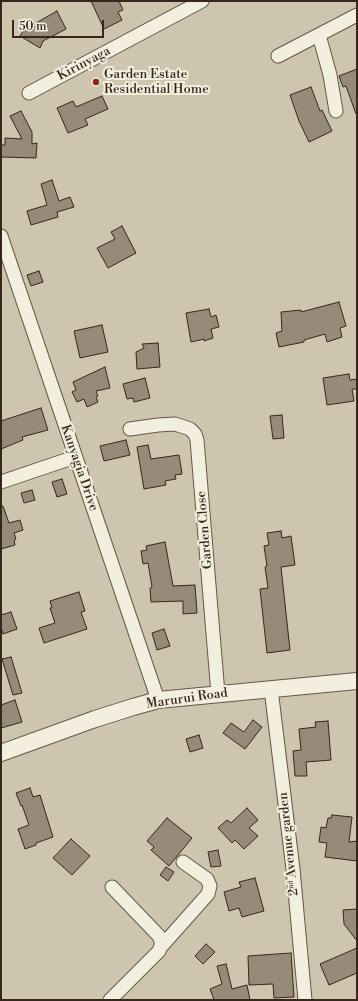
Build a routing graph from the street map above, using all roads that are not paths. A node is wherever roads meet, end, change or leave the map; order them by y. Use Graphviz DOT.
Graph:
graph roads {
  1 [pos="202,1"];
  2 [pos="357,15"];
  3 [pos="319,35"];
  4 [pos="278,56"];
  5 [pos="29,93"];
  6 [pos="336,111"];
  7 [pos="1,236"];
  8 [pos="130,429"];
  9 [pos="75,456"];
  10 [pos="1,482"];
  11 [pos="357,681"];
  12 [pos="271,689"];
  13 [pos="218,694"];
  14 [pos="158,700"];
  15 [pos="1,753"];
  16 [pos="183,862"];
  17 [pos="112,887"];
  18 [pos="160,948"];
  19 [pos="110,1000"];
  20 [pos="305,1000"];
  1 -- 5 [label="street, Kirinyaga"];
  2 -- 3 [label="street"];
  3 -- 4 [label="street"];
  3 -- 6 [label="street"];
  7 -- 9 [label="street, Kanyagia Drive"];
  8 -- 13 [label="street, Garden Close"];
  9 -- 10 [label="street"];
  9 -- 14 [label="street, Kanyagia Drive"];
  11 -- 12 [label="street, Marurui Road"];
  12 -- 13 [label="street, Marurui Road"];
  12 -- 20 [label="street, 2ⁿᵈ Avenue garden"];
  13 -- 14 [label="street, Marurui Road"];
  14 -- 15 [label="street, Marurui Road"];
  16 -- 18 [label="street"];
  17 -- 18 [label="street"];
  18 -- 19 [label="street"];
}
